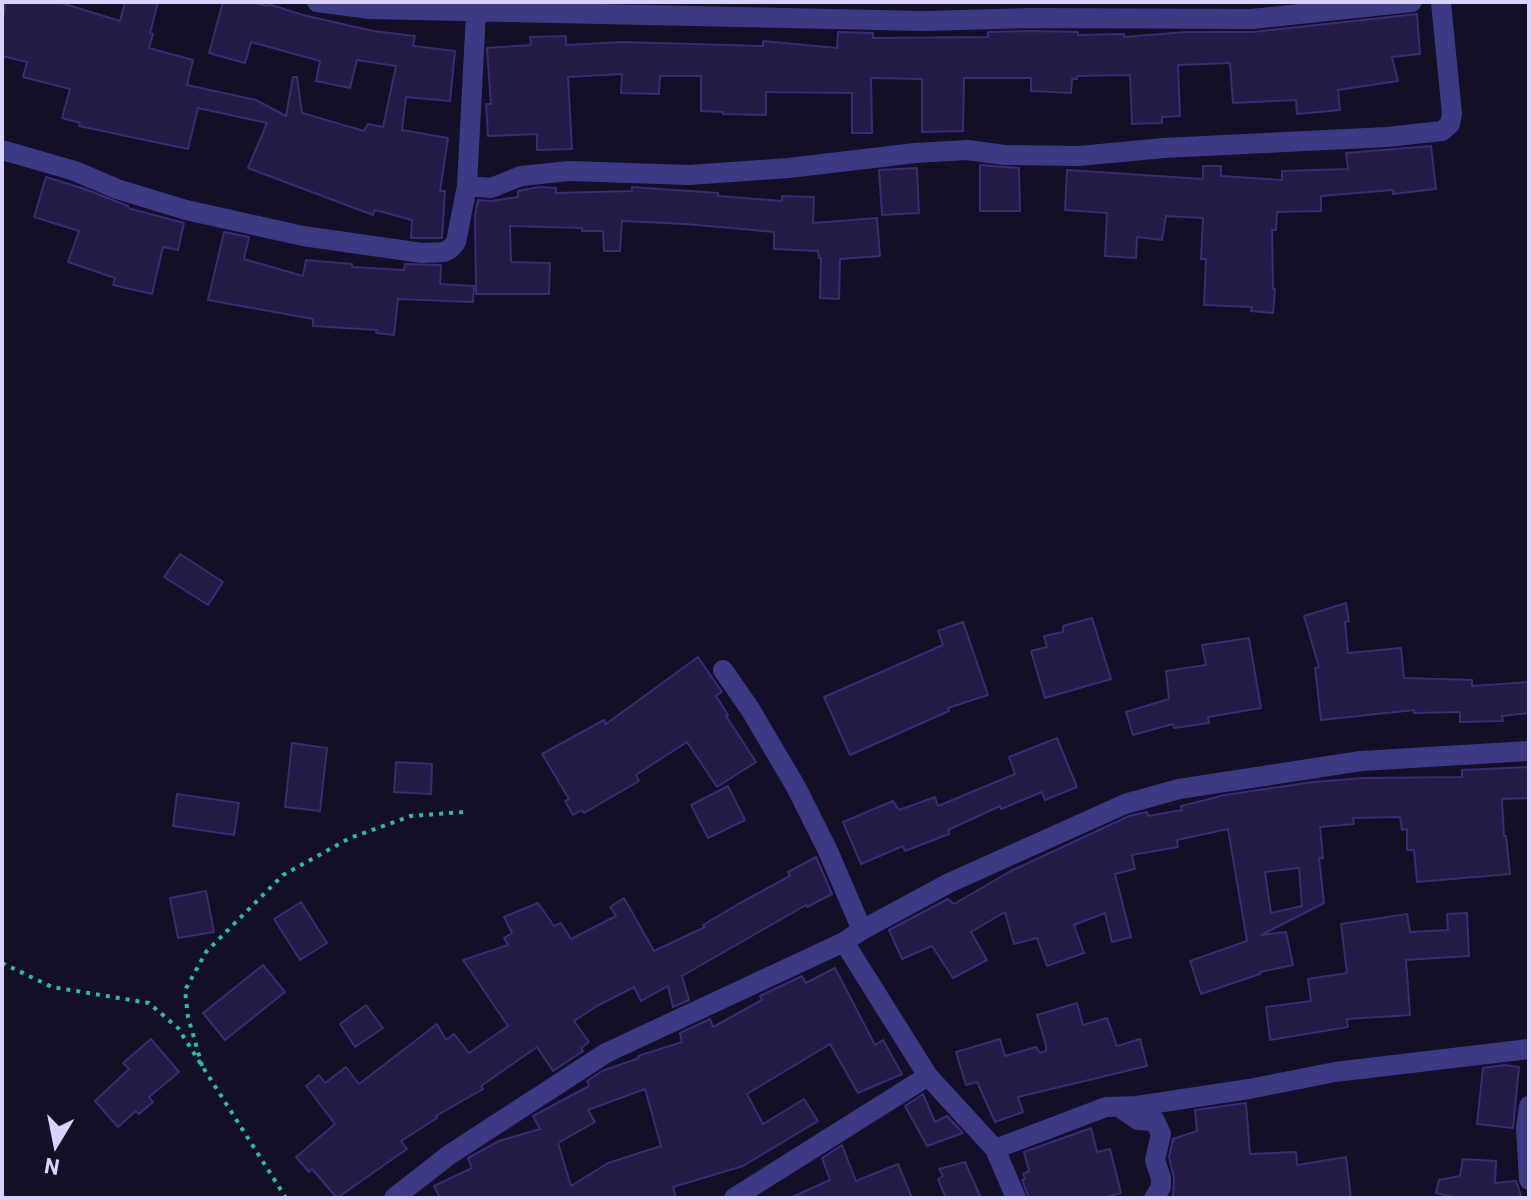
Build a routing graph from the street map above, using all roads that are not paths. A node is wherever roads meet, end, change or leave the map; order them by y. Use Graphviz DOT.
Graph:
graph roads {
  1 [pos="317,2"];
  2 [pos="1412,2"];
  3 [pos="1441,2"];
  4 [pos="476,13"];
  5 [pos="2,150"];
  6 [pos="467,186"];
  7 [pos="723,670"];
  8 [pos="1529,751"];
  9 [pos="862,930"];
  10 [pos="844,942"];
  11 [pos="1529,1049"];
  12 [pos="928,1076"];
  13 [pos="1529,1106"];
  14 [pos="1119,1107"];
  15 [pos="995,1149"];
  16 [pos="1529,1180"];
  17 [pos="394,1198"];
  18 [pos="734,1198"];
  19 [pos="1016,1198"];
  20 [pos="1154,1198"];
  1 -- 4 [label="street"];
  2 -- 4 [label="street"];
  3 -- 6 [label="street"];
  4 -- 6 [label="street"];
  5 -- 6 [label="street"];
  7 -- 9 [label="street"];
  8 -- 9 [label="street"];
  9 -- 10 [label="street"];
  10 -- 12 [label="street"];
  10 -- 17 [label="street"];
  11 -- 14 [label="street"];
  12 -- 15 [label="street"];
  12 -- 18 [label="street"];
  13 -- 16 [label="street"];
  14 -- 15 [label="street"];
  14 -- 20 [label="street"];
  15 -- 19 [label="street"];
}
